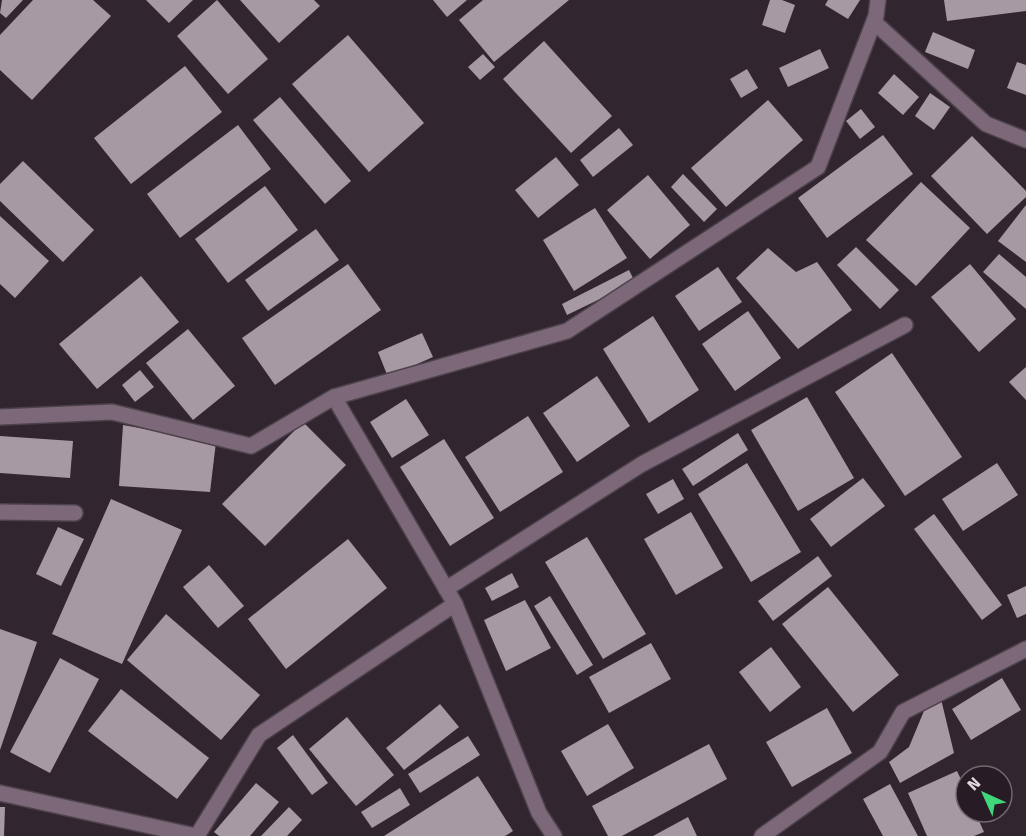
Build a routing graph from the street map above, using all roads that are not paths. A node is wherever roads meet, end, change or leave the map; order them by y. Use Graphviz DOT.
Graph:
graph roads {
  1 [pos="878,0"];
  2 [pos="874,22"];
  3 [pos="1026,140"];
  4 [pos="905,326"];
  5 [pos="333,397"];
  6 [pos="0,417"];
  7 [pos="0,512"];
  8 [pos="75,513"];
  9 [pos="446,589"];
  10 [pos="455,604"];
  11 [pos="1026,649"];
  12 [pos="0,793"];
  13 [pos="196,836"];
  14 [pos="554,836"];
  15 [pos="762,836"];
  1 -- 2 [label="street"];
  2 -- 3 [label="street"];
  2 -- 5 [label="street"];
  4 -- 9 [label="street"];
  5 -- 6 [label="street"];
  5 -- 9 [label="street"];
  7 -- 8 [label="street"];
  9 -- 10 [label="street"];
  10 -- 13 [label="street"];
  10 -- 14 [label="street"];
  11 -- 15 [label="street"];
  12 -- 13 [label="street"];
}
